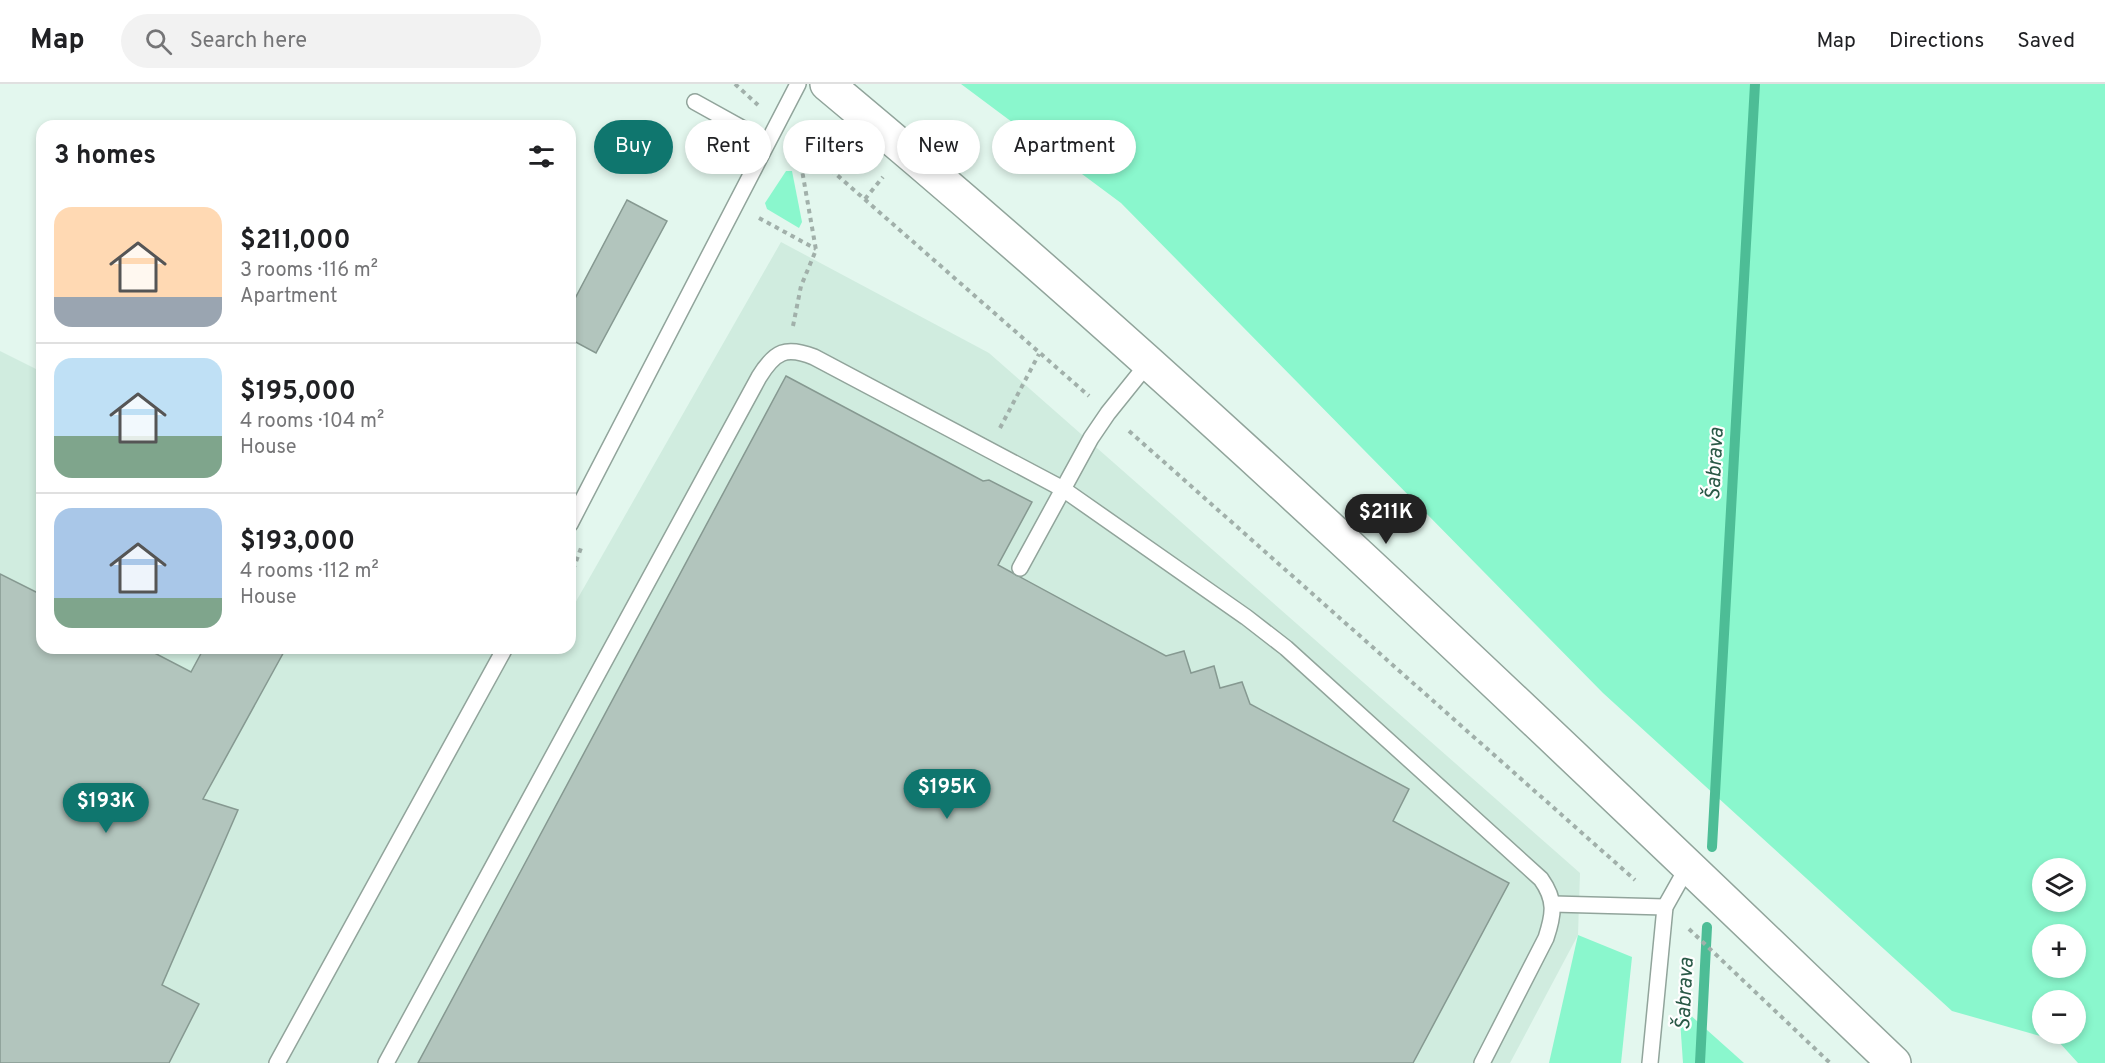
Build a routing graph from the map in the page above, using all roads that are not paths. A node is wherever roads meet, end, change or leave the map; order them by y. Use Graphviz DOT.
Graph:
graph roads {
  1 [pos="798,84"];
  2 [pos="827,84"];
  3 [pos="695,102"];
  4 [pos="727,120"];
  5 [pos="771,135"];
  6 [pos="750,174"];
  7 [pos="1149,362"];
  8 [pos="1063,489"];
  9 [pos="576,512"];
  10 [pos="1020,568"];
  11 [pos="502,654"];
  12 [pos="1688,866"];
  13 [pos="1553,904"];
  14 [pos="1665,907"];
  15 [pos="277,1063"];
  16 [pos="386,1063"];
  17 [pos="1482,1063"];
  18 [pos="1650,1063"];
  19 [pos="1894,1063"];
  1 -- 5 [label="lane"];
  2 -- 7 [label="main road"];
  3 -- 4 [label="lane"];
  6 -- 9 [label="lane"];
  7 -- 8 [label="lane"];
  7 -- 12 [label="main road"];
  8 -- 10 [label="lane"];
  8 -- 13 [label="lane"];
  8 -- 16 [label="lane"];
  11 -- 15 [label="lane"];
  12 -- 14 [label="lane"];
  12 -- 19 [label="main road"];
  13 -- 14 [label="lane"];
  13 -- 17 [label="lane"];
  14 -- 18 [label="lane"];
}
